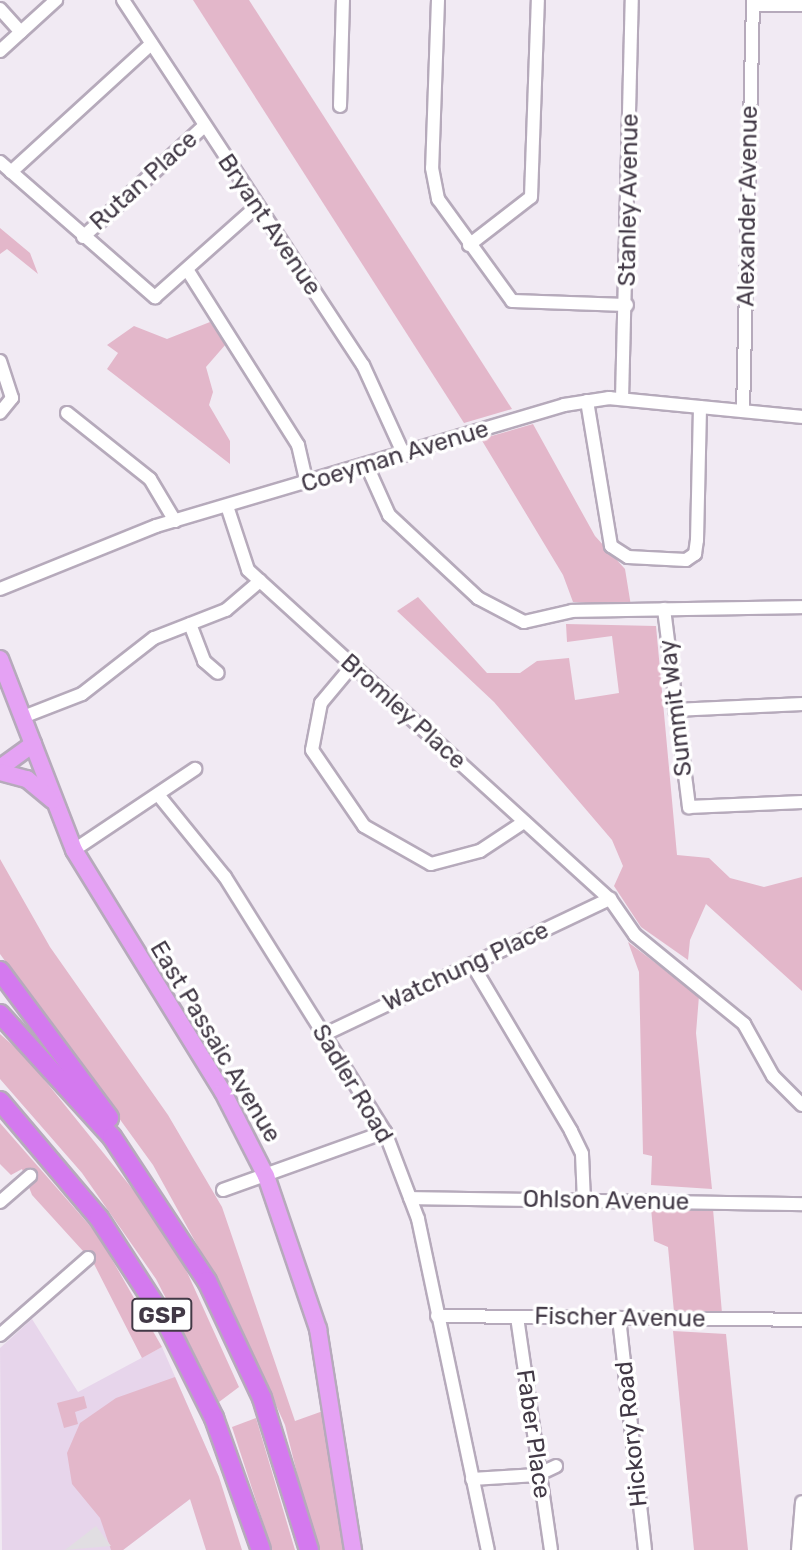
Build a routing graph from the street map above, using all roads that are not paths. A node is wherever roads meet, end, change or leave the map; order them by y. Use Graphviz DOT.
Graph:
graph roads {
  1 [pos="56,0"];
  2 [pos="123,0"];
  3 [pos="343,0"];
  4 [pos="438,0"];
  5 [pos="538,0"];
  6 [pos="632,0"];
  7 [pos="753,3"];
  8 [pos="802,5"];
  9 [pos="0,9"];
  10 [pos="21,32"];
  11 [pos="151,44"];
  12 [pos="0,51"];
  13 [pos="340,106"];
  14 [pos="204,126"];
  15 [pos="0,162"];
  16 [pos="11,172"];
  17 [pos="256,207"];
  18 [pos="83,237"];
  19 [pos="469,245"];
  20 [pos="188,271"];
  21 [pos="627,305"];
  22 [pos="0,361"];
  23 [pos="622,399"];
  24 [pos="587,401"];
  25 [pos="700,407"];
  26 [pos="743,411"];
  27 [pos="0,413"];
  28 [pos="67,413"];
  29 [pos="802,418"];
  30 [pos="404,455"];
  31 [pos="368,466"];
  32 [pos="307,483"];
  33 [pos="227,506"];
  34 [pos="176,521"];
  35 [pos="260,580"];
  36 [pos="0,589"];
  37 [pos="802,607"];
  38 [pos="664,609"];
  39 [pos="190,624"];
  40 [pos="0,659"];
  41 [pos="352,666"];
  42 [pos="218,673"];
  43 [pos="4,680"];
  44 [pos="802,704"];
  45 [pos="675,710"];
  46 [pos="23,717"];
  47 [pos="33,744"];
  48 [pos="195,769"];
  49 [pos="0,770"];
  50 [pos="160,797"];
  51 [pos="802,802"];
  52 [pos="59,810"];
  53 [pos="524,822"];
  54 [pos="74,850"];
  55 [pos="610,899"];
  56 [pos="472,964"];
  57 [pos="0,971"];
  58 [pos="0,1014"];
  59 [pos="323,1035"];
  60 [pos="0,1101"];
  61 [pos="802,1105"];
  62 [pos="0,1113"];
  63 [pos="385,1132"];
  64 [pos="125,1153"];
  65 [pos="62,1170"];
  66 [pos="265,1175"];
  67 [pos="30,1176"];
  68 [pos="223,1191"];
  69 [pos="410,1199"];
  70 [pos="584,1201"];
  71 [pos="0,1202"];
  72 [pos="802,1204"];
  73 [pos="88,1258"];
  74 [pos="437,1316"];
  75 [pos="517,1317"];
  76 [pos="619,1318"];
  77 [pos="802,1320"];
  78 [pos="0,1335"];
  79 [pos="556,1466"];
  80 [pos="537,1475"];
  81 [pos="472,1479"];
  82 [pos="802,1502"];
  83 [pos="261,1550"];
  84 [pos="309,1550"];
  85 [pos="353,1550"];
  86 [pos="488,1550"];
  87 [pos="551,1550"];
  88 [pos="645,1550"];
  89 [pos="797,1550"];
  1 -- 10 [label="street"];
  2 -- 11 [label="street, Bryant Avenue"];
  3 -- 13 [label="street"];
  4 -- 19 [label="street"];
  5 -- 19 [label="street"];
  6 -- 21 [label="street, Stanley Avenue"];
  7 -- 8 [label="street"];
  7 -- 26 [label="street, Alexander Avenue"];
  9 -- 10 [label="street"];
  10 -- 12 [label="street"];
  11 -- 14 [label="street, Bryant Avenue"];
  11 -- 16 [label="street"];
  14 -- 17 [label="street, Bryant Avenue"];
  14 -- 18 [label="street, Rutan Place"];
  15 -- 16 [label="street"];
  16 -- 18 [label="street"];
  17 -- 20 [label="street"];
  17 -- 30 [label="street, Bryant Avenue"];
  18 -- 20 [label="street"];
  19 -- 21 [label="street"];
  20 -- 32 [label="street"];
  21 -- 23 [label="street, Stanley Avenue"];
  22 -- 27 [label="street"];
  23 -- 24 [label="street, Coeyman Avenue"];
  23 -- 25 [label="street, Coeyman Avenue"];
  24 -- 25 [label="street"];
  24 -- 30 [label="street, Coeyman Avenue"];
  25 -- 26 [label="street, Coeyman Avenue"];
  26 -- 29 [label="street, Coeyman Avenue"];
  28 -- 34 [label="street"];
  30 -- 31 [label="street, Coeyman Avenue"];
  31 -- 32 [label="street, Coeyman Avenue"];
  31 -- 38 [label="street"];
  32 -- 33 [label="street, Coeyman Avenue"];
  33 -- 34 [label="street, Coeyman Avenue"];
  33 -- 35 [label="street, Bromley Place"];
  34 -- 36 [label="street, Coeyman Avenue"];
  35 -- 39 [label="street"];
  35 -- 41 [label="street, Bromley Place"];
  37 -- 38 [label="street"];
  38 -- 45 [label="street, Summit Way"];
  39 -- 42 [label="street"];
  39 -- 46 [label="street"];
  40 -- 43 [label="main road, East Passaic Avenue"];
  41 -- 53 [label="street, Bromley Place"];
  41 -- 53 [label="street"];
  43 -- 46 [label="main road, East Passaic Avenue"];
  44 -- 45 [label="street"];
  45 -- 51 [label="street, Summit Way"];
  46 -- 47 [label="main road, East Passaic Avenue"];
  47 -- 49 [label="main road"];
  47 -- 52 [label="main road, East Passaic Avenue"];
  48 -- 50 [label="street"];
  49 -- 52 [label="main road"];
  50 -- 54 [label="street"];
  50 -- 59 [label="street, Sadler Road"];
  52 -- 54 [label="main road, East Passaic Avenue"];
  53 -- 55 [label="street, Bromley Place"];
  54 -- 66 [label="main road, East Passaic Avenue"];
  55 -- 56 [label="street, Watchung Place"];
  55 -- 61 [label="street, Bromley Place"];
  56 -- 59 [label="street, Watchung Place"];
  56 -- 70 [label="street"];
  57 -- 64 [label="highway"];
  58 -- 64 [label="highway, GSP"];
  59 -- 63 [label="street, Sadler Road"];
  60 -- 65 [label="highway, GSP"];
  62 -- 65 [label="highway"];
  63 -- 66 [label="street"];
  63 -- 69 [label="street, Sadler Road"];
  64 -- 84 [label="highway, GSP"];
  65 -- 83 [label="highway, GSP"];
  66 -- 68 [label="street"];
  66 -- 85 [label="main road, East Passaic Avenue"];
  67 -- 71 [label="street"];
  69 -- 70 [label="street, Ohlson Avenue"];
  69 -- 74 [label="street, Sadler Road"];
  70 -- 72 [label="street, Ohlson Avenue"];
  73 -- 78 [label="street"];
  74 -- 75 [label="street, Fischer Avenue"];
  74 -- 81 [label="street, Sadler Road"];
  75 -- 76 [label="street, Fischer Avenue"];
  75 -- 80 [label="street, Faber Place"];
  76 -- 77 [label="street, Fischer Avenue"];
  76 -- 88 [label="street, Hickory Road"];
  79 -- 80 [label="street"];
  80 -- 81 [label="street"];
  80 -- 87 [label="street, Faber Place"];
  81 -- 86 [label="street, Sadler Road"];
  82 -- 89 [label="street"];
}
